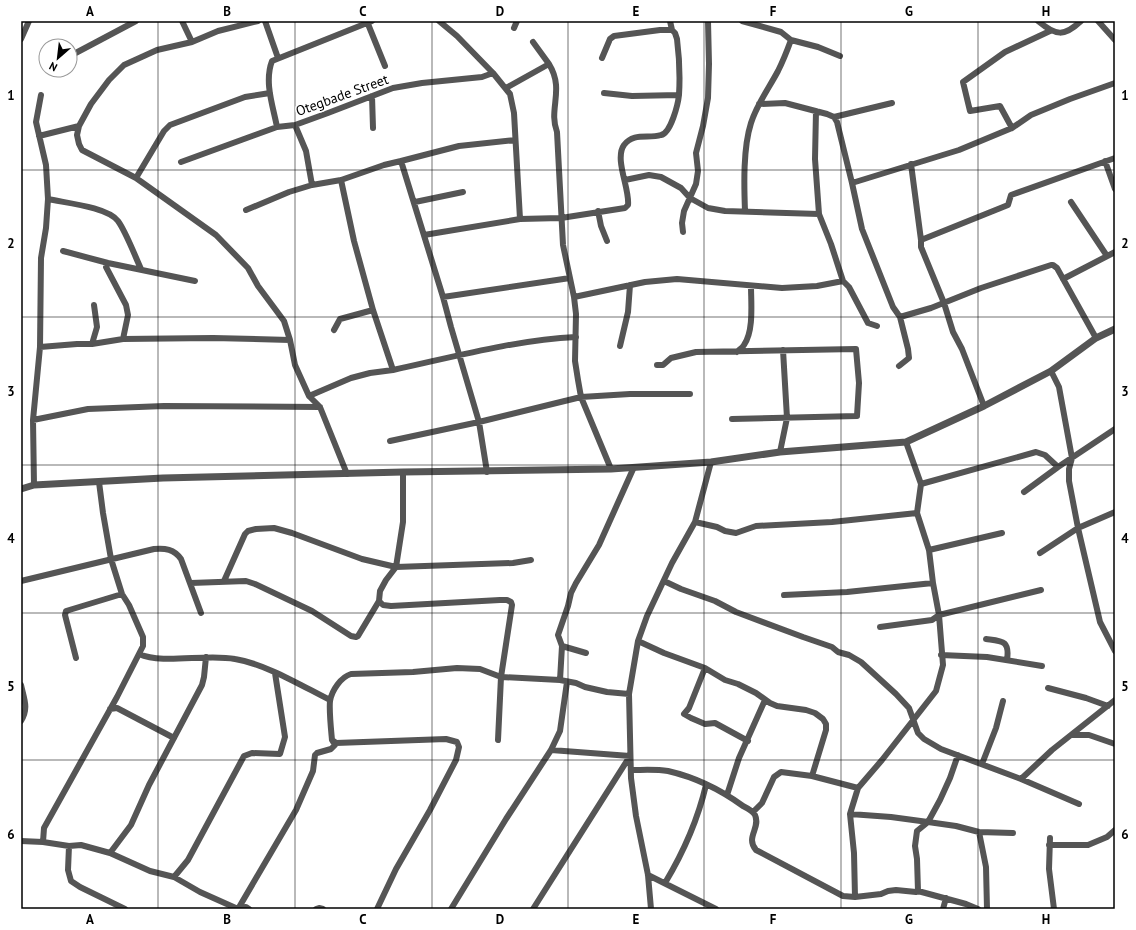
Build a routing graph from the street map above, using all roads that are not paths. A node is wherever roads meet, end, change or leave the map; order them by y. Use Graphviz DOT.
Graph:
graph roads {
  1 [pos="29,21"];
  2 [pos="136,21"];
  3 [pos="182,21"];
  4 [pos="258,21"];
  5 [pos="265,21"];
  6 [pos="439,21"];
  7 [pos="518,21"];
  8 [pos="670,21"];
  9 [pos="708,21"];
  10 [pos="742,21"];
  11 [pos="1038,21"];
  12 [pos="1081,21"];
  13 [pos="1098,21"];
  14 [pos="370,22"];
  15 [pos="360,23"];
  16 [pos="514,28"];
  17 [pos="672,30"];
  18 [pos="1050,31"];
  19 [pos="21,39"];
  20 [pos="791,40"];
  21 [pos="1115,40"];
  22 [pos="192,42"];
  23 [pos="533,42"];
  24 [pos="78,52"];
  25 [pos="840,56"];
  26 [pos="278,58"];
  27 [pos="602,58"];
  28 [pos="549,64"];
  29 [pos="385,66"];
  30 [pos="493,72"];
  31 [pos="1115,83"];
  32 [pos="506,88"];
  33 [pos="270,93"];
  34 [pos="604,93"];
  35 [pos="41,95"];
  36 [pos="679,95"];
  37 [pos="372,96"];
  38 [pos="892,103"];
  39 [pos="759,104"];
  40 [pos="816,111"];
  41 [pos="834,117"];
  42 [pos="295,125"];
  43 [pos="79,126"];
  44 [pos="277,127"];
  45 [pos="373,128"];
  46 [pos="1012,128"];
  47 [pos="39,136"];
  48 [pos="515,140"];
  49 [pos="1115,158"];
  50 [pos="401,161"];
  51 [pos="1104,161"];
  52 [pos="181,162"];
  53 [pos="911,164"];
  54 [pos="136,178"];
  55 [pos="341,180"];
  56 [pos="625,180"];
  57 [pos="852,184"];
  58 [pos="312,185"];
  59 [pos="1115,189"];
  60 [pos="463,192"];
  61 [pos="690,198"];
  62 [pos="48,199"];
  63 [pos="414,202"];
  64 [pos="1071,202"];
  65 [pos="246,210"];
  66 [pos="598,211"];
  67 [pos="745,212"];
  68 [pos="819,214"];
  69 [pos="562,218"];
  70 [pos="520,219"];
  71 [pos="683,232"];
  72 [pos="424,235"];
  73 [pos="607,240"];
  74 [pos="921,240"];
  75 [pos="63,251"];
  76 [pos="1115,252"];
  77 [pos="1106,256"];
  78 [pos="108,263"];
  79 [pos="141,269"];
  80 [pos="570,278"];
  81 [pos="1063,279"];
  82 [pos="195,281"];
  83 [pos="843,281"];
  84 [pos="630,285"];
  85 [pos="751,286"];
  86 [pos="443,297"];
  87 [pos="574,297"];
  88 [pos="944,303"];
  89 [pos="94,305"];
  90 [pos="373,310"];
  91 [pos="900,317"];
  92 [pos="877,326"];
  93 [pos="334,330"];
  94 [pos="1115,330"];
  95 [pos="576,337"];
  96 [pos="1096,338"];
  97 [pos="123,339"];
  98 [pos="290,340"];
  99 [pos="92,344"];
  100 [pos="620,346"];
  101 [pos="40,347"];
  102 [pos="783,350"];
  103 [pos="737,352"];
  104 [pos="459,356"];
  105 [pos="657,365"];
  106 [pos="899,366"];
  107 [pos="393,370"];
  108 [pos="1051,371"];
  109 [pos="690,394"];
  110 [pos="309,396"];
  111 [pos="581,397"];
  112 [pos="984,406"];
  113 [pos="320,407"];
  114 [pos="786,418"];
  115 [pos="732,419"];
  116 [pos="33,420"];
  117 [pos="479,422"];
  118 [pos="1115,429"];
  119 [pos="390,441"];
  120 [pos="906,442"];
  121 [pos="780,452"];
  122 [pos="1072,458"];
  123 [pos="710,462"];
  124 [pos="634,467"];
  125 [pos="1058,467"];
  126 [pos="611,469"];
  127 [pos="403,472"];
  128 [pos="487,472"];
  129 [pos="347,474"];
  130 [pos="99,482"];
  131 [pos="921,484"];
  132 [pos="34,485"];
  133 [pos="21,490"];
  134 [pos="1024,492"];
  135 [pos="1115,512"];
  136 [pos="917,514"];
  137 [pos="694,522"];
  138 [pos="1078,528"];
  139 [pos="1002,534"];
  140 [pos="930,550"];
  141 [pos="1040,553"];
  142 [pos="111,559"];
  143 [pos="531,560"];
  144 [pos="396,567"];
  145 [pos="21,581"];
  146 [pos="664,581"];
  147 [pos="224,582"];
  148 [pos="190,583"];
  149 [pos="933,583"];
  150 [pos="1042,590"];
  151 [pos="122,594"];
  152 [pos="784,594"];
  153 [pos="379,601"];
  154 [pos="202,613"];
  155 [pos="939,615"];
  156 [pos="880,627"];
  157 [pos="986,639"];
  158 [pos="638,641"];
  159 [pos="562,646"];
  160 [pos="1115,651"];
  161 [pos="586,653"];
  162 [pos="138,654"];
  163 [pos="941,655"];
  164 [pos="206,657"];
  165 [pos="76,658"];
  166 [pos="1007,660"];
  167 [pos="1042,666"];
  168 [pos="705,668"];
  169 [pos="275,673"];
  170 [pos="501,677"];
  171 [pos="560,680"];
  172 [pos="567,682"];
  173 [pos="21,685"];
  174 [pos="1048,688"];
  175 [pos="629,694"];
  176 [pos="330,700"];
  177 [pos="765,700"];
  178 [pos="1115,700"];
  179 [pos="1003,701"];
  180 [pos="1108,706"];
  181 [pos="110,709"];
  182 [pos="913,720"];
  183 [pos="21,721"];
  184 [pos="1073,735"];
  185 [pos="174,738"];
  186 [pos="332,740"];
  187 [pos="498,740"];
  188 [pos="748,741"];
  189 [pos="1115,744"];
  190 [pos="551,750"];
  191 [pos="958,755"];
  192 [pos="630,756"];
  193 [pos="982,764"];
  194 [pos="631,770"];
  195 [pos="812,776"];
  196 [pos="1021,779"];
  197 [pos="706,785"];
  198 [pos="858,788"];
  199 [pos="727,795"];
  200 [pos="1080,804"];
  201 [pos="753,812"];
  202 [pos="850,814"];
  203 [pos="928,822"];
  204 [pos="1115,830"];
  205 [pos="979,832"];
  206 [pos="1013,833"];
  207 [pos="1050,838"];
  208 [pos="21,841"];
  209 [pos="43,842"];
  210 [pos="1049,845"];
  211 [pos="69,846"];
  212 [pos="110,853"];
  213 [pos="648,875"];
  214 [pos="174,877"];
  215 [pos="665,883"];
  216 [pos="918,891"];
  217 [pos="855,897"];
  218 [pos="946,898"];
  219 [pos="1056,908"];
  220 [pos="124,909"];
  221 [pos="238,909"];
  222 [pos="249,909"];
  223 [pos="316,909"];
  224 [pos="323,909"];
  225 [pos="377,909"];
  226 [pos="451,909"];
  227 [pos="533,909"];
  228 [pos="651,909"];
  229 [pos="716,909"];
  230 [pos="943,909"];
  231 [pos="978,909"];
  232 [pos="987,909"];
  1 -- 19 [label="street"];
  2 -- 24 [label="street"];
  3 -- 22 [label="street"];
  4 -- 22 [label="street"];
  5 -- 26 [label="street"];
  6 -- 30 [label="street"];
  7 -- 16 [label="street"];
  8 -- 17 [label="street"];
  9 -- 61 [label="street"];
  10 -- 20 [label="street"];
  11 -- 18 [label="street"];
  12 -- 18 [label="street"];
  13 -- 21 [label="street"];
  14 -- 15 [label="street"];
  14 -- 29 [label="street"];
  15 -- 26 [label="street"];
  17 -- 27 [label="street"];
  17 -- 36 [label="street"];
  18 -- 46 [label="street"];
  20 -- 25 [label="street"];
  20 -- 39 [label="street"];
  22 -- 43 [label="street"];
  23 -- 28 [label="street"];
  26 -- 33 [label="street"];
  28 -- 32 [label="street"];
  28 -- 69 [label="street"];
  30 -- 32 [label="street"];
  30 -- 37 [label="street, Otegbade Street"];
  31 -- 46 [label="street"];
  32 -- 48 [label="street"];
  33 -- 44 [label="street"];
  33 -- 54 [label="street"];
  34 -- 36 [label="street"];
  35 -- 47 [label="street"];
  36 -- 56 [label="street"];
  37 -- 42 [label="street, Otegbade Street"];
  37 -- 45 [label="street"];
  38 -- 41 [label="street"];
  39 -- 40 [label="street"];
  39 -- 67 [label="street"];
  40 -- 41 [label="street"];
  40 -- 68 [label="street"];
  41 -- 57 [label="street"];
  42 -- 44 [label="street, Otegbade Street"];
  42 -- 58 [label="street"];
  43 -- 47 [label="street"];
  43 -- 54 [label="street"];
  44 -- 52 [label="street, Otegbade Street"];
  46 -- 53 [label="street"];
  47 -- 62 [label="street"];
  48 -- 50 [label="street"];
  48 -- 70 [label="street"];
  49 -- 51 [label="street"];
  50 -- 55 [label="street"];
  50 -- 63 [label="street"];
  51 -- 59 [label="street"];
  51 -- 74 [label="street"];
  53 -- 57 [label="street"];
  53 -- 74 [label="street"];
  54 -- 98 [label="street"];
  55 -- 58 [label="street"];
  55 -- 90 [label="street"];
  56 -- 61 [label="street"];
  56 -- 66 [label="street"];
  57 -- 91 [label="street"];
  58 -- 65 [label="street"];
  60 -- 63 [label="street"];
  61 -- 67 [label="street"];
  61 -- 71 [label="street"];
  62 -- 79 [label="street"];
  62 -- 101 [label="street"];
  63 -- 72 [label="street"];
  64 -- 77 [label="street"];
  66 -- 69 [label="street"];
  66 -- 73 [label="street"];
  67 -- 68 [label="street"];
  68 -- 83 [label="street"];
  69 -- 70 [label="street"];
  69 -- 80 [label="street"];
  70 -- 72 [label="street"];
  72 -- 86 [label="street"];
  74 -- 88 [label="street"];
  75 -- 78 [label="street"];
  76 -- 77 [label="street"];
  77 -- 81 [label="street"];
  78 -- 79 [label="street"];
  78 -- 97 [label="street"];
  79 -- 82 [label="street"];
  80 -- 86 [label="street"];
  80 -- 87 [label="street"];
  81 -- 88 [label="street"];
  81 -- 96 [label="street"];
  83 -- 85 [label="street"];
  83 -- 92 [label="street"];
  84 -- 85 [label="street"];
  84 -- 87 [label="street"];
  84 -- 100 [label="street"];
  85 -- 103 [label="street"];
  86 -- 104 [label="street"];
  87 -- 95 [label="street"];
  88 -- 91 [label="street"];
  88 -- 112 [label="street"];
  89 -- 99 [label="street"];
  90 -- 93 [label="street"];
  90 -- 107 [label="street"];
  91 -- 106 [label="street"];
  94 -- 96 [label="street"];
  95 -- 104 [label="street"];
  95 -- 111 [label="street"];
  96 -- 108 [label="street"];
  97 -- 98 [label="street"];
  97 -- 99 [label="street"];
  98 -- 110 [label="street"];
  99 -- 101 [label="street"];
  101 -- 116 [label="street"];
  102 -- 103 [label="street"];
  102 -- 114 [label="street"];
  102 -- 114 [label="street"];
  103 -- 105 [label="street"];
  104 -- 107 [label="street"];
  104 -- 117 [label="street"];
  107 -- 110 [label="street"];
  108 -- 112 [label="street"];
  108 -- 122 [label="street"];
  109 -- 111 [label="street"];
  110 -- 113 [label="street"];
  111 -- 117 [label="street"];
  111 -- 126 [label="street"];
  112 -- 120 [label="street"];
  113 -- 116 [label="street"];
  113 -- 129 [label="street"];
  114 -- 115 [label="street"];
  114 -- 121 [label="street"];
  116 -- 132 [label="street"];
  117 -- 119 [label="street"];
  117 -- 128 [label="street"];
  118 -- 122 [label="street"];
  120 -- 121 [label="street"];
  120 -- 131 [label="street"];
  121 -- 123 [label="street"];
  122 -- 125 [label="street"];
  122 -- 138 [label="street"];
  123 -- 124 [label="street"];
  123 -- 137 [label="street"];
  124 -- 126 [label="street"];
  124 -- 159 [label="street"];
  125 -- 131 [label="street"];
  125 -- 134 [label="street"];
  126 -- 128 [label="street"];
  127 -- 128 [label="street"];
  127 -- 129 [label="street"];
  127 -- 144 [label="street"];
  129 -- 130 [label="street"];
  130 -- 132 [label="street"];
  130 -- 142 [label="street"];
  131 -- 136 [label="street"];
  132 -- 133 [label="street"];
  135 -- 138 [label="street"];
  136 -- 137 [label="street"];
  136 -- 140 [label="street"];
  137 -- 146 [label="street"];
  138 -- 141 [label="street"];
  138 -- 160 [label="street"];
  139 -- 140 [label="street"];
  140 -- 149 [label="street"];
  142 -- 145 [label="street"];
  142 -- 148 [label="street"];
  142 -- 151 [label="street"];
  143 -- 144 [label="street"];
  144 -- 147 [label="street"];
  144 -- 153 [label="street"];
  146 -- 158 [label="street"];
  146 -- 182 [label="street"];
  147 -- 148 [label="street"];
  147 -- 153 [label="street"];
  148 -- 154 [label="street"];
  149 -- 152 [label="street"];
  149 -- 155 [label="street"];
  150 -- 155 [label="street"];
  151 -- 162 [label="street"];
  151 -- 165 [label="street"];
  153 -- 170 [label="street"];
  155 -- 156 [label="street"];
  155 -- 163 [label="street"];
  157 -- 166 [label="street"];
  158 -- 168 [label="street"];
  158 -- 175 [label="street"];
  159 -- 161 [label="street"];
  159 -- 171 [label="street"];
  162 -- 164 [label="street"];
  162 -- 181 [label="street"];
  163 -- 166 [label="street"];
  163 -- 182 [label="street"];
  164 -- 169 [label="street"];
  164 -- 185 [label="street"];
  166 -- 167 [label="street"];
  168 -- 177 [label="street"];
  168 -- 188 [label="street"];
  169 -- 176 [label="street"];
  169 -- 214 [label="street"];
  170 -- 171 [label="street"];
  170 -- 176 [label="street"];
  170 -- 187 [label="street"];
  171 -- 172 [label="street"];
  172 -- 175 [label="street"];
  172 -- 190 [label="street"];
  173 -- 183 [label="street"];
  174 -- 180 [label="street"];
  175 -- 192 [label="street"];
  176 -- 186 [label="street"];
  177 -- 188 [label="street"];
  177 -- 195 [label="street"];
  178 -- 180 [label="street"];
  179 -- 193 [label="street"];
  180 -- 184 [label="street"];
  181 -- 185 [label="street"];
  181 -- 209 [label="street"];
  182 -- 191 [label="street"];
  182 -- 198 [label="street"];
  184 -- 189 [label="street"];
  184 -- 196 [label="street"];
  185 -- 212 [label="street"];
  186 -- 221 [label="street"];
  186 -- 225 [label="street"];
  188 -- 199 [label="street"];
  190 -- 192 [label="street"];
  190 -- 226 [label="street"];
  191 -- 193 [label="street"];
  191 -- 203 [label="street"];
  192 -- 194 [label="street"];
  192 -- 227 [label="street"];
  193 -- 196 [label="street"];
  194 -- 197 [label="street"];
  194 -- 213 [label="street"];
  195 -- 198 [label="street"];
  195 -- 201 [label="street"];
  196 -- 200 [label="street"];
  197 -- 199 [label="street"];
  197 -- 215 [label="street"];
  198 -- 202 [label="street"];
  199 -- 201 [label="street"];
  201 -- 217 [label="street"];
  202 -- 203 [label="street"];
  202 -- 217 [label="street"];
  203 -- 205 [label="street"];
  203 -- 216 [label="street"];
  204 -- 210 [label="street"];
  205 -- 206 [label="street"];
  205 -- 232 [label="street"];
  207 -- 210 [label="street"];
  208 -- 209 [label="street"];
  209 -- 211 [label="street"];
  210 -- 219 [label="street"];
  211 -- 212 [label="street"];
  211 -- 220 [label="street"];
  212 -- 214 [label="street"];
  213 -- 215 [label="street"];
  213 -- 228 [label="street"];
  214 -- 221 [label="street"];
  215 -- 229 [label="street"];
  216 -- 217 [label="street"];
  216 -- 218 [label="street"];
  218 -- 230 [label="street"];
  218 -- 231 [label="street"];
  221 -- 222 [label="street"];
  223 -- 224 [label="street"];
}
